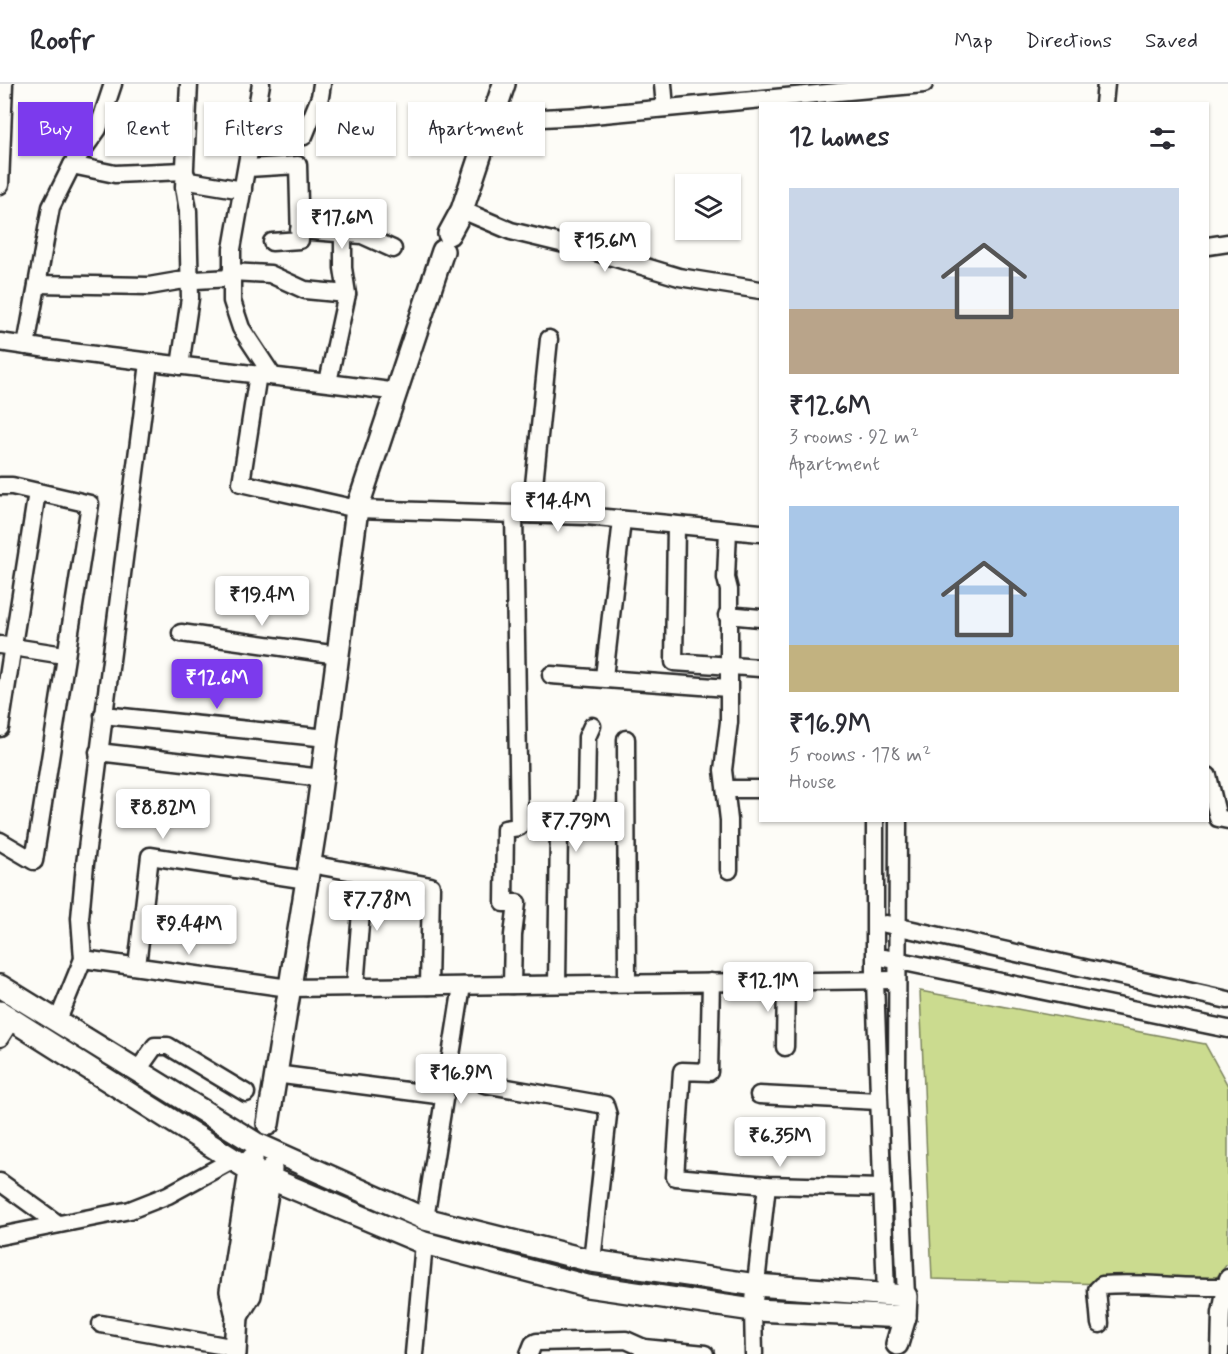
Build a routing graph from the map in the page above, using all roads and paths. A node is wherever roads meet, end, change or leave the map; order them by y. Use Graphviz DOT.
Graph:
graph roads {
  1 [pos="4,84"];
  2 [pos="113,84"];
  3 [pos="189,84"];
  4 [pos="261,84"];
  5 [pos="322,84"];
  6 [pos="504,84"];
  7 [pos="663,84"];
  8 [pos="924,84"];
  9 [pos="1106,84"];
  10 [pos="804,94"];
  11 [pos="499,102"];
  12 [pos="1104,102"];
  13 [pos="665,108"];
  14 [pos="545,117"];
  15 [pos="304,136"];
  16 [pos="481,156"];
  17 [pos="72,165"];
  18 [pos="248,168"];
  19 [pos="184,171"];
  20 [pos="0,185"];
  21 [pos="243,190"];
  22 [pos="462,210"];
  23 [pos="299,230"];
  24 [pos="343,232"];
  25 [pos="272,242"];
  26 [pos="1228,243"];
  27 [pos="1209,246"];
  28 [pos="393,249"];
  29 [pos="231,275"];
  30 [pos="188,280"];
  31 [pos="38,284"];
  32 [pos="759,290"];
  33 [pos="347,294"];
  34 [pos="549,339"];
  35 [pos="0,342"];
  36 [pos="26,346"];
  37 [pos="149,363"];
  38 [pos="180,366"];
  39 [pos="265,374"];
  40 [pos="328,382"];
  41 [pos="398,392"];
  42 [pos="0,486"];
  43 [pos="37,492"];
  44 [pos="357,509"];
  45 [pos="523,514"];
  46 [pos="622,520"];
  47 [pos="676,525"];
  48 [pos="728,530"];
  49 [pos="759,533"];
  50 [pos="728,615"];
  51 [pos="759,618"];
  52 [pos="181,633"];
  53 [pos="6,646"];
  54 [pos="64,655"];
  55 [pos="338,655"];
  56 [pos="728,666"];
  57 [pos="759,668"];
  58 [pos="551,675"];
  59 [pos="604,677"];
  60 [pos="728,688"];
  61 [pos="103,715"];
  62 [pos="592,726"];
  63 [pos="0,728"];
  64 [pos="327,738"];
  65 [pos="626,739"];
  66 [pos="98,752"];
  67 [pos="322,778"];
  68 [pos="1209,780"];
  69 [pos="727,789"];
  70 [pos="759,789"];
  71 [pos="1228,820"];
  72 [pos="875,822"];
  73 [pos="898,822"];
  74 [pos="0,841"];
  75 [pos="729,870"];
  76 [pos="309,872"];
  77 [pos="364,874"];
  78 [pos="876,923"];
  79 [pos="897,926"];
  80 [pos="875,956"];
  81 [pos="83,958"];
  82 [pos="896,960"];
  83 [pos="137,966"];
  84 [pos="875,980"];
  85 [pos="896,980"];
  86 [pos="786,981"];
  87 [pos="711,982"];
  88 [pos="627,983"];
  89 [pos="557,984"];
  90 [pos="512,985"];
  91 [pos="0,986"];
  92 [pos="429,986"];
  93 [pos="462,986"];
  94 [pos="355,987"];
  95 [pos="290,988"];
  96 [pos="1228,1000"];
  97 [pos="6,1016"];
  98 [pos="58,1020"];
  99 [pos="1228,1029"];
  100 [pos="0,1038"];
  101 [pos="785,1047"];
  102 [pos="138,1070"];
  103 [pos="275,1074"];
  104 [pos="484,1084"];
  105 [pos="246,1093"];
  106 [pos="759,1095"];
  107 [pos="445,1096"];
  108 [pos="878,1101"];
  109 [pos="268,1124"];
  110 [pos="265,1148"];
  111 [pos="241,1165"];
  112 [pos="269,1180"];
  113 [pos="0,1182"];
  114 [pos="767,1185"];
  115 [pos="883,1188"];
  116 [pos="425,1219"];
  117 [pos="58,1224"];
  118 [pos="0,1236"];
  119 [pos="424,1243"];
  120 [pos="592,1261"];
  121 [pos="1226,1282"];
  122 [pos="756,1285"];
  123 [pos="895,1306"];
  124 [pos="753,1310"];
  125 [pos="237,1316"];
  126 [pos="101,1324"];
  127 [pos="1100,1324"];
  128 [pos="898,1349"];
  129 [pos="235,1351"];
  130 [pos="644,1351"];
  131 [pos="414,1354"];
  132 [pos="529,1354"];
  133 [pos="705,1354"];
  134 [pos="754,1354"];
  135 [pos="1220,1354"];
  1 -- 20 [label="street"];
  2 -- 17 [label="street"];
  3 -- 19 [label="street"];
  4 -- 18 [label="street"];
  5 -- 15 [label="street"];
  6 -- 11 [label="main road"];
  7 -- 13 [label="street"];
  8 -- 10 [label="street"];
  9 -- 12 [label="street"];
  10 -- 13 [label="street"];
  13 -- 14 [label="street"];
  16 -- 22 [label="main road"];
  17 -- 19 [label="street"];
  17 -- 31 [label="street"];
  18 -- 21 [label="street"];
  18 -- 23 [label="street"];
  19 -- 21 [label="street"];
  19 -- 30 [label="street"];
  21 -- 29 [label="street"];
  22 -- 32 [label="street"];
  22 -- 41 [label="main road"];
  23 -- 24 [label="street"];
  23 -- 25 [label="street"];
  24 -- 28 [label="street"];
  24 -- 33 [label="street"];
  26 -- 27 [label="street"];
  29 -- 30 [label="street"];
  29 -- 33 [label="street"];
  29 -- 39 [label="street"];
  30 -- 31 [label="street"];
  30 -- 38 [label="street"];
  31 -- 36 [label="street"];
  33 -- 40 [label="street"];
  34 -- 45 [label="street"];
  35 -- 36 [label="street"];
  36 -- 37 [label="street"];
  37 -- 38 [label="street"];
  37 -- 61 [label="street"];
  38 -- 39 [label="street"];
  39 -- 40 [label="street"];
  39 -- 44 [label="street"];
  40 -- 41 [label="street"];
  41 -- 44 [label="main road"];
  42 -- 43 [label="street"];
  43 -- 53 [label="street"];
  43 -- 54 [label="street"];
  44 -- 45 [label="street"];
  44 -- 55 [label="main road"];
  45 -- 46 [label="street"];
  45 -- 90 [label="street"];
  46 -- 47 [label="street"];
  46 -- 59 [label="street"];
  47 -- 48 [label="street"];
  47 -- 56 [label="street"];
  48 -- 49 [label="street"];
  48 -- 50 [label="street"];
  50 -- 51 [label="street"];
  50 -- 56 [label="street"];
  52 -- 55 [label="street"];
  53 -- 54 [label="street"];
  53 -- 63 [label="street"];
  54 -- 74 [label="street"];
  55 -- 64 [label="main road"];
  56 -- 57 [label="street"];
  56 -- 60 [label="street"];
  58 -- 59 [label="street"];
  59 -- 60 [label="street"];
  60 -- 69 [label="street"];
  61 -- 64 [label="street"];
  61 -- 66 [label="street"];
  62 -- 89 [label="street"];
  64 -- 67 [label="main road"];
  65 -- 88 [label="street"];
  66 -- 67 [label="street"];
  66 -- 81 [label="street"];
  67 -- 76 [label="main road"];
  68 -- 71 [label="street"];
  69 -- 70 [label="street"];
  69 -- 75 [label="street"];
  72 -- 78 [label="street"];
  73 -- 79 [label="street"];
  76 -- 77 [label="street"];
  76 -- 83 [label="street"];
  76 -- 95 [label="main road"];
  77 -- 92 [label="street"];
  77 -- 94 [label="street"];
  78 -- 79 [label="street"];
  78 -- 80 [label="street"];
  79 -- 82 [label="street"];
  79 -- 96 [label="street"];
  80 -- 82 [label="street"];
  80 -- 84 [label="street"];
  81 -- 83 [label="street"];
  81 -- 98 [label="street"];
  82 -- 85 [label="street"];
  82 -- 99 [label="street"];
  83 -- 95 [label="street"];
  84 -- 85 [label="street"];
  84 -- 86 [label="street"];
  84 -- 108 [label="street"];
  85 -- 123 [label="street"];
  86 -- 87 [label="street"];
  86 -- 101 [label="street"];
  87 -- 88 [label="street"];
  87 -- 114 [label="street"];
  88 -- 89 [label="street"];
  89 -- 90 [label="street"];
  90 -- 93 [label="street"];
  91 -- 98 [label="main road"];
  92 -- 93 [label="street"];
  92 -- 94 [label="street"];
  93 -- 107 [label="street"];
  94 -- 95 [label="street"];
  95 -- 103 [label="main road"];
  97 -- 100 [label="street"];
  97 -- 111 [label="main road"];
  98 -- 102 [label="main road"];
  102 -- 105 [label="street"];
  102 -- 110 [label="main road"];
  103 -- 107 [label="street"];
  103 -- 109 [label="main road"];
  104 -- 120 [label="street"];
  106 -- 108 [label="street"];
  107 -- 116 [label="street"];
  108 -- 115 [label="street"];
  109 -- 110 [label="street"];
  110 -- 111 [label="main road"];
  110 -- 112 [label="main road"];
  110 -- 116 [label="main road"];
  111 -- 112 [label="main road"];
  111 -- 117 [label="street"];
  111 -- 125 [label="main road"];
  112 -- 119 [label="main road"];
  112 -- 125 [label="main road"];
  113 -- 117 [label="street"];
  114 -- 115 [label="street"];
  114 -- 122 [label="street"];
  115 -- 123 [label="street"];
  116 -- 120 [label="main road"];
  117 -- 118 [label="street"];
  119 -- 124 [label="main road"];
  119 -- 131 [label="street"];
  120 -- 122 [label="main road"];
  121 -- 127 [label="street"];
  121 -- 135 [label="street"];
  122 -- 123 [label="main road"];
  122 -- 124 [label="street"];
  123 -- 124 [label="main road"];
  123 -- 128 [label="main road"];
  124 -- 134 [label="street"];
  125 -- 129 [label="main road"];
  126 -- 129 [label="street"];
  130 -- 132 [label="street"];
  130 -- 133 [label="street"];
}
